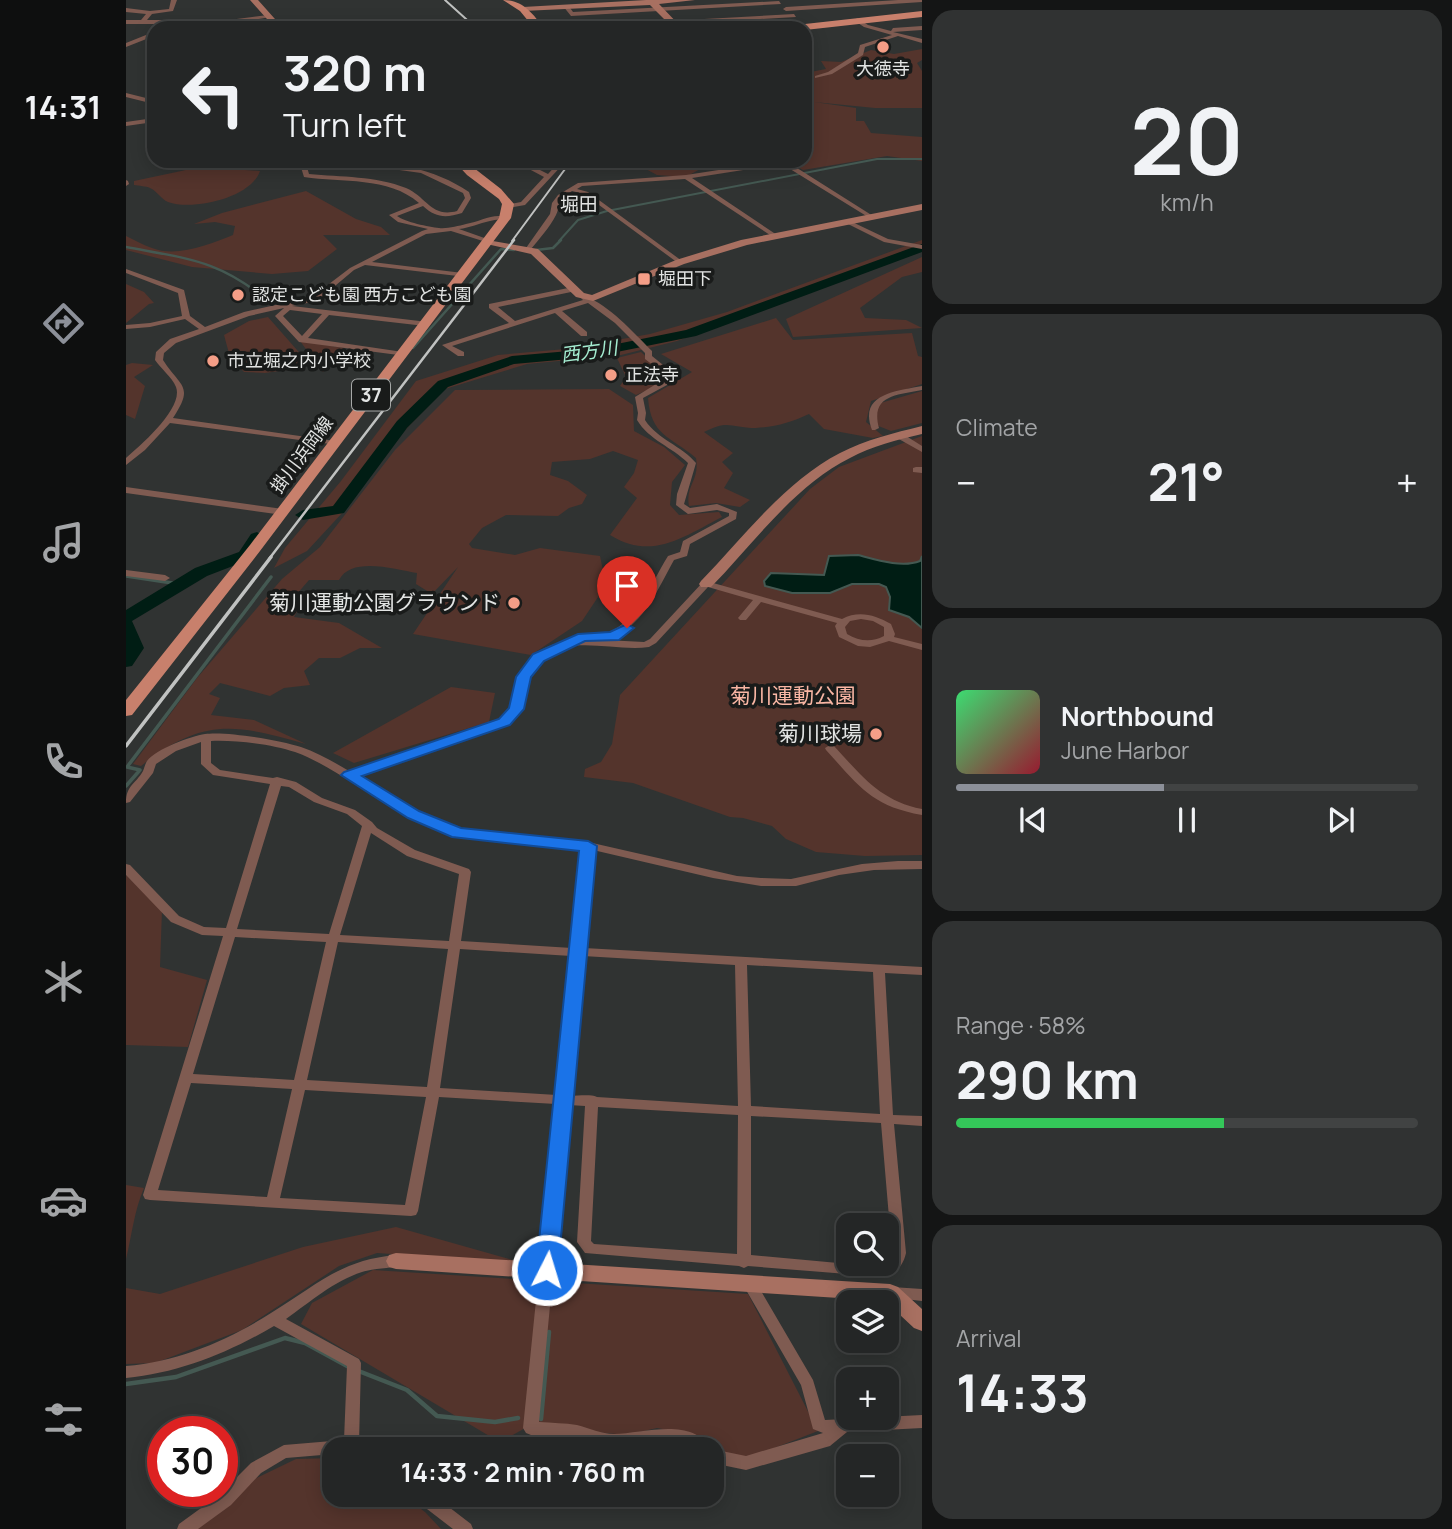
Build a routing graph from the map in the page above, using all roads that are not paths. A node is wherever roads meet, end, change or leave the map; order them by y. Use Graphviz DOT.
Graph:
graph roads {
  1 [pos="174,0"];
  2 [pos="254,0"];
  3 [pos="507,0"];
  4 [pos="691,0"];
  5 [pos="716,0"];
  6 [pos="848,0"];
  7 [pos="922,0"];
  8 [pos="651,1"];
  9 [pos="777,1"];
  10 [pos="570,4"];
  11 [pos="855,5"];
  12 [pos="721,6"];
  13 [pos="523,9"];
  14 [pos="659,9"];
  15 [pos="786,9"];
  16 [pos="126,10"];
  17 [pos="150,13"];
  18 [pos="922,14"];
  19 [pos="794,16"];
  20 [pos="268,17"];
  21 [pos="737,19"];
  22 [pos="871,19"];
  23 [pos="857,20"];
  24 [pos="230,21"];
  25 [pos="272,21"];
  26 [pos="533,21"];
  27 [pos="671,21"];
  28 [pos="716,21"];
  29 [pos="797,21"];
  30 [pos="126,22"];
  31 [pos="143,22"];
  32 [pos="147,22"];
  33 [pos="812,26"];
  34 [pos="922,28"];
  35 [pos="888,31"];
  36 [pos="147,35"];
  37 [pos="897,35"];
  38 [pos="147,36"];
  39 [pos="126,37"];
  40 [pos="922,41"];
  41 [pos="126,45"];
  42 [pos="817,77"];
  43 [pos="126,95"];
  44 [pos="147,100"];
  45 [pos="147,121"];
  46 [pos="126,124"];
  47 [pos="304,168"];
  48 [pos="400,168"];
  49 [pos="412,168"];
  50 [pos="466,168"];
  51 [pos="531,168"];
  52 [pos="557,168"];
  53 [pos="744,168"];
  54 [pos="793,168"];
  55 [pos="549,177"];
  56 [pos="686,177"];
  57 [pos="386,186"];
  58 [pos="574,190"];
  59 [pos="423,204"];
  60 [pos="922,207"];
  61 [pos="507,212"];
  62 [pos="870,216"];
  63 [pos="846,221"];
  64 [pos="437,229"];
  65 [pos="450,229"];
  66 [pos="775,236"];
  67 [pos="488,242"];
  68 [pos="922,247"];
  69 [pos="531,249"];
  70 [pos="680,262"];
  71 [pos="363,263"];
  72 [pos="126,271"];
  73 [pos="463,275"];
  74 [pos="573,289"];
  75 [pos="587,299"];
  76 [pos="277,306"];
  77 [pos="287,309"];
  78 [pos="556,310"];
  79 [pos="327,314"];
  80 [pos="186,317"];
  81 [pos="513,323"];
  82 [pos="425,324"];
  83 [pos="126,327"];
  84 [pos="204,329"];
  85 [pos="584,334"];
  86 [pos="302,340"];
  87 [pos="403,354"];
  88 [pos="461,354"];
  89 [pos="922,388"];
  90 [pos="167,420"];
  91 [pos="875,428"];
  92 [pos="922,430"];
  93 [pos="900,436"];
  94 [pos="335,443"];
  95 [pos="922,450"];
  96 [pos="126,461"];
  97 [pos="126,489"];
  98 [pos="283,512"];
  99 [pos="126,573"];
  100 [pos="165,578"];
  101 [pos="706,584"];
  102 [pos="760,599"];
  103 [pos="743,618"];
  104 [pos="842,622"];
  105 [pos="888,638"];
  106 [pos="573,642"];
  107 [pos="922,648"];
  108 [pos="126,710"];
  109 [pos="206,737"];
  110 [pos="830,748"];
  111 [pos="349,775"];
  112 [pos="277,780"];
  113 [pos="126,800"];
  114 [pos="922,813"];
  115 [pos="368,824"];
  116 [pos="588,846"];
  117 [pos="922,865"];
  118 [pos="126,868"];
  119 [pos="228,933"];
  120 [pos="334,939"];
  121 [pos="454,946"];
  122 [pos="577,953"];
  123 [pos="741,961"];
  124 [pos="879,968"];
  125 [pos="922,971"];
  126 [pos="186,1078"];
  127 [pos="302,1084"];
  128 [pos="433,1093"];
  129 [pos="592,1100"];
  130 [pos="563,1101"];
  131 [pos="744,1111"];
  132 [pos="887,1120"];
  133 [pos="922,1121"];
  134 [pos="272,1203"];
  135 [pos="396,1261"];
  136 [pos="744,1262"];
  137 [pos="547,1270"];
  138 [pos="750,1283"];
  139 [pos="848,1290"];
  140 [pos="899,1294"];
  141 [pos="922,1295"];
  142 [pos="899,1301"];
  143 [pos="274,1318"];
  144 [pos="922,1322"];
  145 [pos="126,1372"];
  146 [pos="922,1421"];
  147 [pos="899,1422"];
  148 [pos="836,1426"];
  149 [pos="839,1430"];
  150 [pos="353,1437"];
  151 [pos="596,1437"];
  152 [pos="649,1437"];
  153 [pos="674,1437"];
  154 [pos="322,1450"];
  155 [pos="724,1458"];
  156 [pos="436,1507"];
  157 [pos="185,1529"];
  158 [pos="465,1529"];
  1 -- 17 [label="street"];
  2 -- 20 [label="street"];
  3 -- 13 [label="main road"];
  4 -- 8 [label="street"];
  5 -- 12 [label="street"];
  6 -- 11 [label="street"];
  7 -- 11 [label="street"];
  8 -- 10 [label="street"];
  8 -- 14 [label="street"];
  9 -- 12 [label="street"];
  9 -- 15 [label="street"];
  10 -- 13 [label="street"];
  10 -- 14 [label="street"];
  11 -- 15 [label="street"];
  11 -- 22 [label="street"];
  12 -- 14 [label="street"];
  13 -- 26 [label="main road"];
  14 -- 27 [label="street"];
  15 -- 19 [label="street"];
  16 -- 17 [label="street"];
  17 -- 31 [label="street"];
  18 -- 22 [label="main road"];
  19 -- 21 [label="street"];
  19 -- 29 [label="street"];
  20 -- 24 [label="street"];
  20 -- 25 [label="street"];
  21 -- 28 [label="street"];
  22 -- 23 [label="main road"];
  23 -- 33 [label="main road"];
  23 -- 35 [label="street"];
  30 -- 31 [label="street"];
  31 -- 32 [label="street"];
  34 -- 35 [label="street"];
  35 -- 37 [label="street"];
  36 -- 39 [label="street"];
  37 -- 40 [label="street"];
  37 -- 42 [label="street"];
  38 -- 41 [label="street"];
  43 -- 44 [label="street"];
  45 -- 46 [label="street"];
  47 -- 57 [label="street"];
  48 -- 57 [label="street"];
  49 -- 59 [label="street"];
  50 -- 61 [label="main road"];
  51 -- 55 [label="street"];
  52 -- 55 [label="street"];
  53 -- 56 [label="street"];
  54 -- 62 [label="street"];
  55 -- 61 [label="street"];
  56 -- 58 [label="street"];
  56 -- 66 [label="street"];
  57 -- 59 [label="street"];
  58 -- 69 [label="street"];
  58 -- 70 [label="street"];
  59 -- 64 [label="street"];
  60 -- 62 [label="street"];
  61 -- 65 [label="street"];
  61 -- 67 [label="main road, 掛川浜岡線 / 37"];
  62 -- 63 [label="street"];
  63 -- 66 [label="street"];
  63 -- 68 [label="street"];
  64 -- 65 [label="street"];
  64 -- 71 [label="street"];
  65 -- 67 [label="street"];
  66 -- 70 [label="street"];
  67 -- 69 [label="street"];
  67 -- 73 [label="main road, 掛川浜岡線 / 37"];
  69 -- 74 [label="street"];
  70 -- 75 [label="street"];
  71 -- 73 [label="street"];
  71 -- 76 [label="street"];
  72 -- 80 [label="street"];
  73 -- 82 [label="main road, 掛川浜岡線 / 37"];
  74 -- 75 [label="street"];
  74 -- 81 [label="street"];
  75 -- 78 [label="street"];
  75 -- 106 [label="street"];
  76 -- 77 [label="street"];
  76 -- 84 [label="street"];
  77 -- 79 [label="street"];
  77 -- 86 [label="street"];
  78 -- 81 [label="street"];
  78 -- 85 [label="street"];
  79 -- 82 [label="street"];
  79 -- 86 [label="street"];
  80 -- 83 [label="street"];
  80 -- 84 [label="street"];
  81 -- 88 [label="street"];
  82 -- 87 [label="main road, 掛川浜岡線 / 37"];
  84 -- 90 [label="street"];
  86 -- 87 [label="street"];
  87 -- 94 [label="main road, 掛川浜岡線 / 37"];
  89 -- 91 [label="street"];
  90 -- 94 [label="street"];
  90 -- 96 [label="street"];
  92 -- 93 [label="street"];
  93 -- 95 [label="street"];
  93 -- 101 [label="street"];
  94 -- 98 [label="main road, 掛川浜岡線 / 37"];
  97 -- 98 [label="street"];
  98 -- 108 [label="main road, 掛川浜岡線 / 37"];
  99 -- 100 [label="street"];
  101 -- 102 [label="street"];
  101 -- 106 [label="street"];
  102 -- 103 [label="street"];
  102 -- 104 [label="street"];
  104 -- 105 [label="street"];
  104 -- 105 [label="street"];
  105 -- 107 [label="street"];
  106 -- 111 [label="street"];
  109 -- 111 [label="street"];
  109 -- 112 [label="street"];
  109 -- 113 [label="street"];
  110 -- 114 [label="street"];
  111 -- 116 [label="street"];
  112 -- 115 [label="street"];
  112 -- 119 [label="street"];
  115 -- 120 [label="street"];
  115 -- 121 [label="street"];
  116 -- 117 [label="street"];
  116 -- 122 [label="street"];
  118 -- 119 [label="street"];
  119 -- 120 [label="street"];
  119 -- 126 [label="street"];
  120 -- 121 [label="street"];
  120 -- 127 [label="street"];
  121 -- 122 [label="street"];
  121 -- 128 [label="street"];
  122 -- 123 [label="street"];
  122 -- 130 [label="street"];
  123 -- 124 [label="street"];
  123 -- 131 [label="street"];
  124 -- 125 [label="street"];
  124 -- 132 [label="street"];
  126 -- 127 [label="street"];
  126 -- 134 [label="street"];
  127 -- 128 [label="street"];
  127 -- 134 [label="street"];
  128 -- 130 [label="street"];
  128 -- 134 [label="street"];
  129 -- 130 [label="street"];
  129 -- 131 [label="street"];
  129 -- 136 [label="street"];
  130 -- 137 [label="street"];
  131 -- 132 [label="street"];
  131 -- 136 [label="street"];
  132 -- 133 [label="street"];
  132 -- 136 [label="street"];
  135 -- 137 [label="street"];
  135 -- 143 [label="street"];
  137 -- 138 [label="street"];
  137 -- 151 [label="street"];
  138 -- 139 [label="street"];
  138 -- 148 [label="street"];
  140 -- 141 [label="street"];
  142 -- 144 [label="street"];
  143 -- 145 [label="street"];
  143 -- 150 [label="street"];
  146 -- 147 [label="street"];
  149 -- 155 [label="street"];
  152 -- 153 [label="street"];
  154 -- 157 [label="street"];
  156 -- 158 [label="street"];
}
